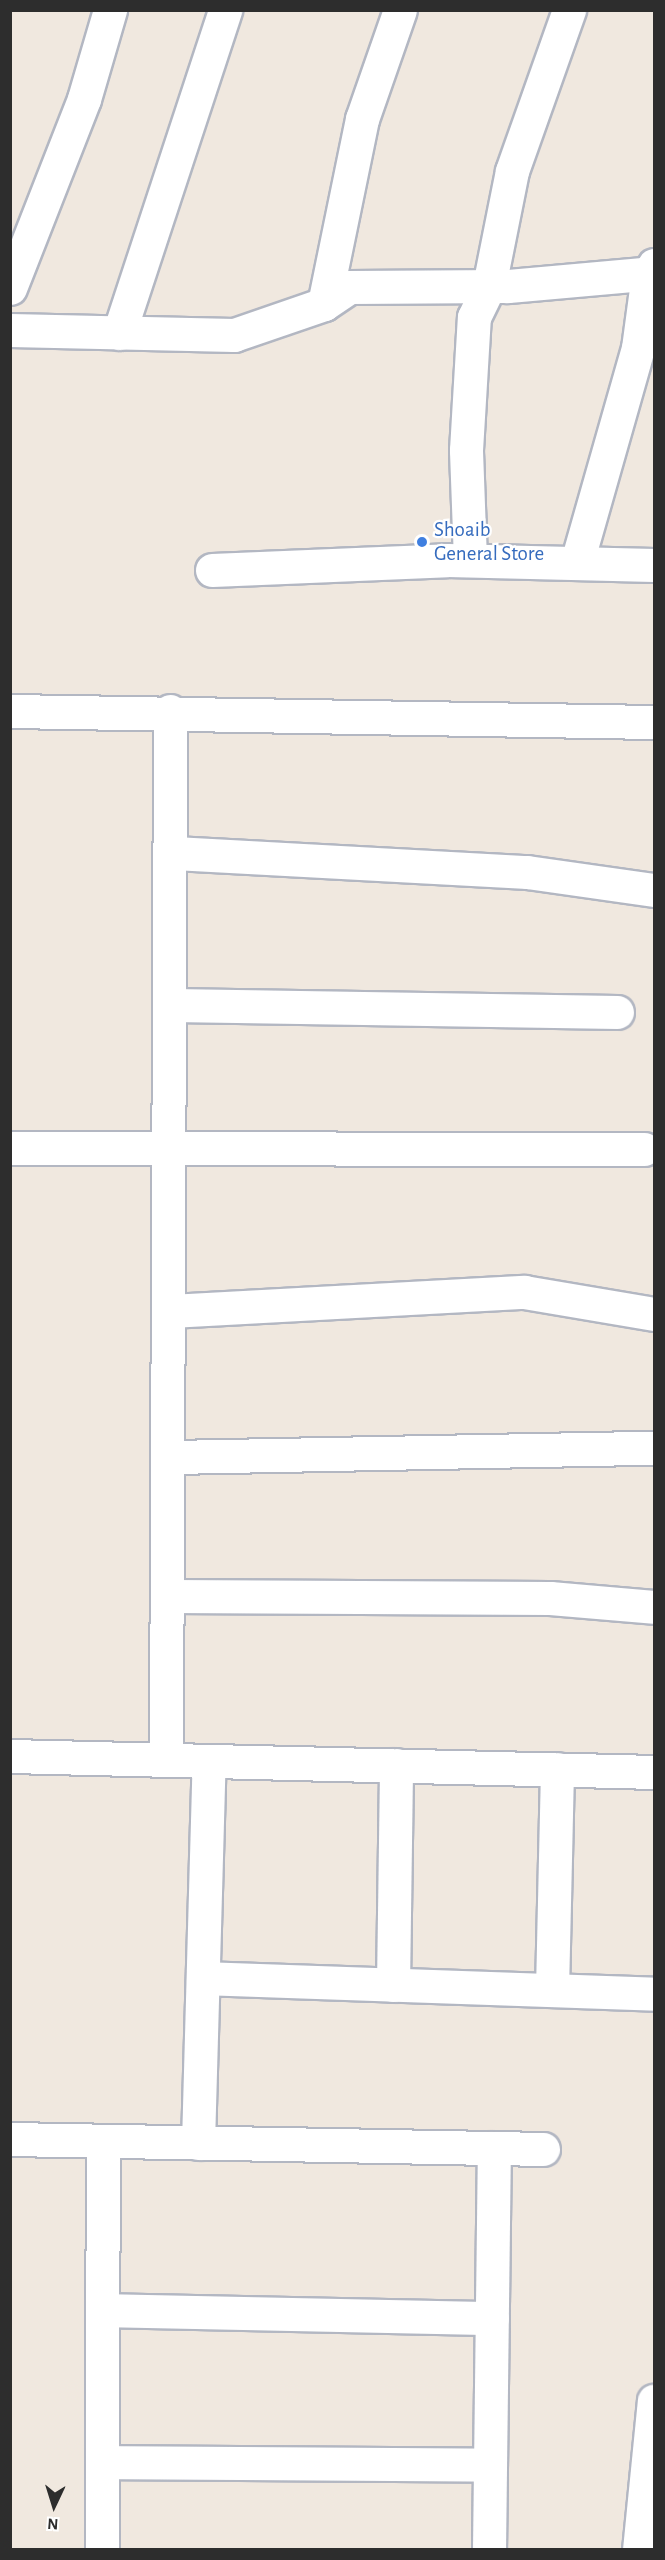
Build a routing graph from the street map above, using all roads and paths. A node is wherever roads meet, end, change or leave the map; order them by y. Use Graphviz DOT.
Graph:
graph roads {
  1 [pos="110,10"];
  2 [pos="225,10"];
  3 [pos="400,10"];
  4 [pos="569,10"];
  5 [pos="652,271"];
  6 [pos="489,286"];
  7 [pos="10,288"];
  8 [pos="324,304"];
  9 [pos="10,330"];
  10 [pos="119,333"];
  11 [pos="470,560"];
  12 [pos="577,562"];
  13 [pos="654,565"];
  14 [pos="212,570"];
  15 [pos="10,711"];
  16 [pos="170,711"];
  17 [pos="654,722"];
  18 [pos="174,852"];
  19 [pos="654,890"];
  20 [pos="173,1005"];
  21 [pos="617,1012"];
  22 [pos="10,1148"];
  23 [pos="171,1148"];
  24 [pos="644,1149"];
  25 [pos="170,1311"];
  26 [pos="654,1314"];
  27 [pos="654,1448"];
  28 [pos="171,1457"];
  29 [pos="169,1596"];
  30 [pos="654,1607"];
  31 [pos="10,1756"];
  32 [pos="166,1760"];
  33 [pos="209,1761"];
  34 [pos="396,1765"];
  35 [pos="557,1769"];
  36 [pos="654,1772"];
  37 [pos="203,1978"];
  38 [pos="393,1985"];
  39 [pos="552,1990"];
  40 [pos="654,1994"];
  41 [pos="10,2139"];
  42 [pos="103,2141"];
  43 [pos="198,2143"];
  44 [pos="494,2148"];
  45 [pos="543,2149"];
  46 [pos="103,2310"];
  47 [pos="492,2318"];
  48 [pos="654,2401"];
  49 [pos="103,2462"];
  50 [pos="490,2465"];
  51 [pos="102,2550"];
  52 [pos="489,2550"];
  53 [pos="639,2550"];
  1 -- 7 [label="street"];
  2 -- 10 [label="street"];
  3 -- 8 [label="street"];
  4 -- 6 [label="street"];
  5 -- 6 [label="street"];
  5 -- 12 [label="street"];
  6 -- 8 [label="street"];
  6 -- 11 [label="street"];
  8 -- 10 [label="street"];
  9 -- 10 [label="street"];
  11 -- 12 [label="street"];
  11 -- 14 [label="street"];
  12 -- 13 [label="street"];
  15 -- 16 [label="street"];
  16 -- 17 [label="street"];
  16 -- 18 [label="street"];
  18 -- 19 [label="street"];
  18 -- 20 [label="street"];
  20 -- 21 [label="street"];
  20 -- 23 [label="street"];
  22 -- 23 [label="street"];
  23 -- 24 [label="street"];
  23 -- 25 [label="street"];
  25 -- 26 [label="street"];
  25 -- 28 [label="street"];
  27 -- 28 [label="street"];
  28 -- 29 [label="street"];
  29 -- 30 [label="street"];
  29 -- 32 [label="street"];
  31 -- 32 [label="street"];
  32 -- 33 [label="street"];
  33 -- 34 [label="street"];
  33 -- 37 [label="street"];
  34 -- 35 [label="street"];
  34 -- 38 [label="street"];
  35 -- 36 [label="street"];
  35 -- 39 [label="street"];
  37 -- 38 [label="street"];
  37 -- 43 [label="street"];
  38 -- 39 [label="street"];
  39 -- 40 [label="street"];
  41 -- 42 [label="street"];
  42 -- 43 [label="street"];
  42 -- 46 [label="street"];
  43 -- 44 [label="street"];
  44 -- 45 [label="street"];
  44 -- 47 [label="street"];
  46 -- 47 [label="street"];
  46 -- 49 [label="street"];
  47 -- 50 [label="street"];
  48 -- 53 [label="street"];
  49 -- 50 [label="street"];
  49 -- 51 [label="street"];
  50 -- 52 [label="street"];
}
